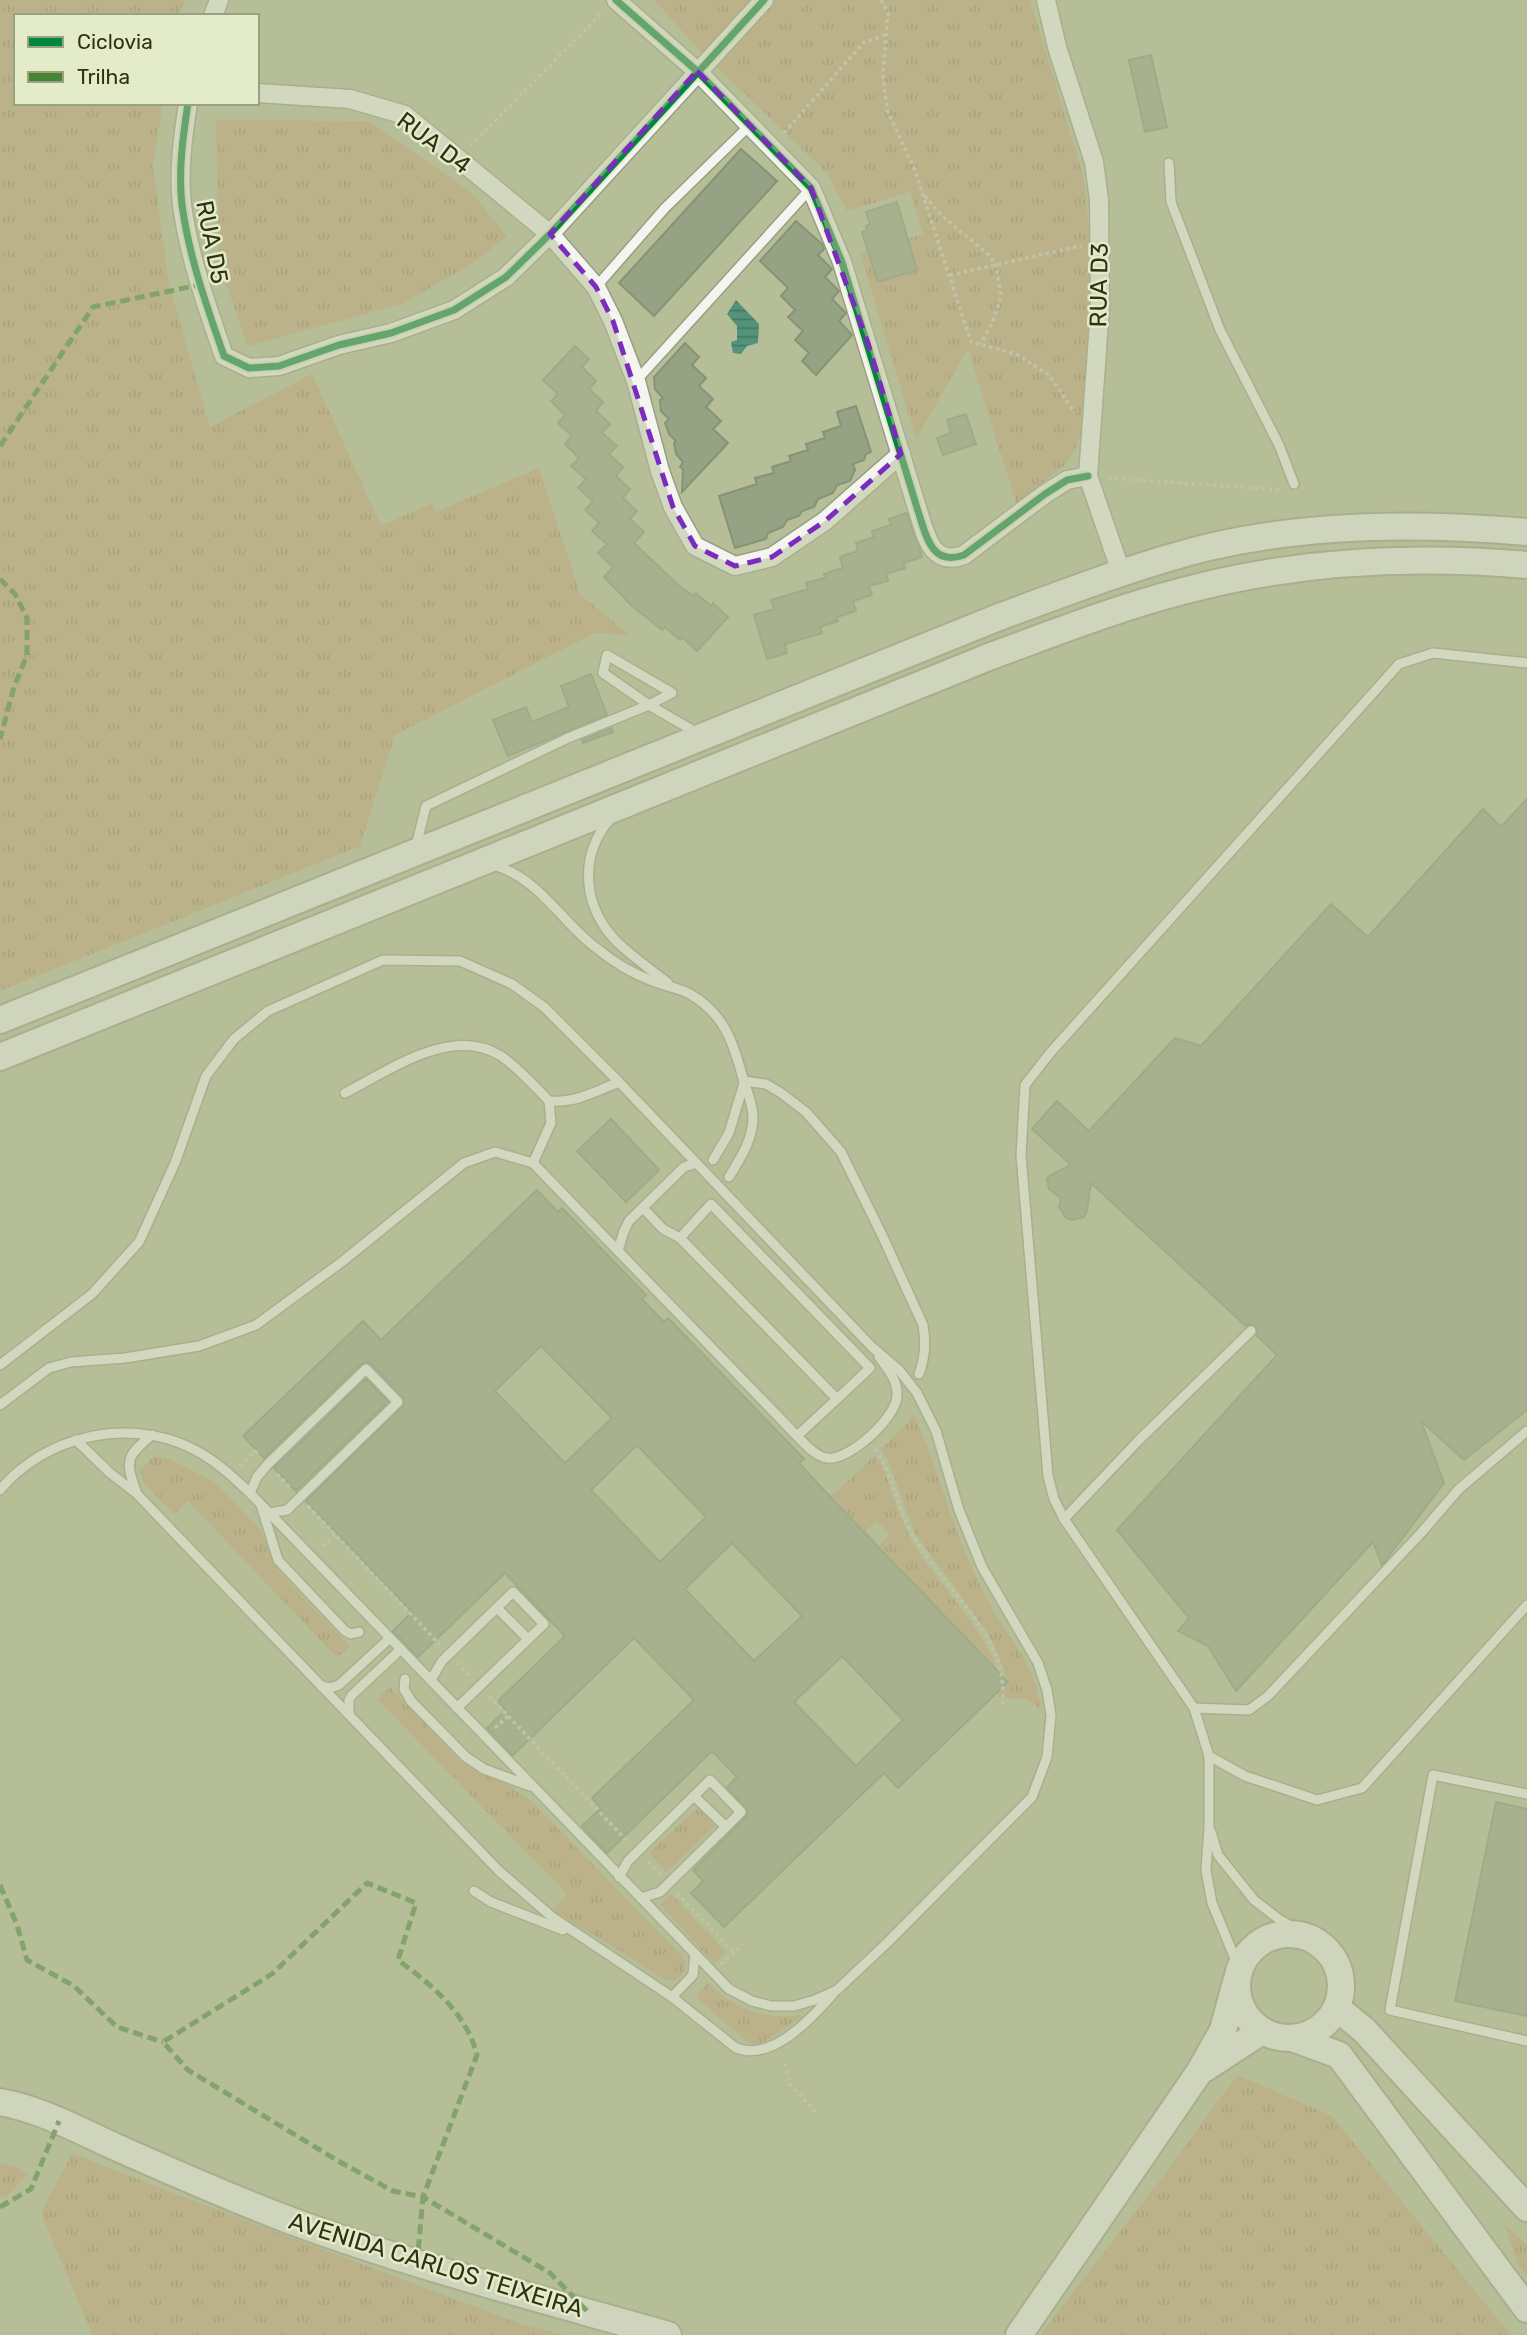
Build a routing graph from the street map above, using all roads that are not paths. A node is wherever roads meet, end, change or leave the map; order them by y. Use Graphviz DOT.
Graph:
graph roads {
  1 [pos="764,0"];
  2 [pos="1046,0"];
  3 [pos="611,5"];
  4 [pos="697,71"];
  5 [pos="259,93"];
  6 [pos="188,105"];
  7 [pos="751,124"];
  8 [pos="1170,163"];
  9 [pos="811,188"];
  10 [pos="550,234"];
  11 [pos="596,287"];
  12 [pos="636,381"];
  13 [pos="901,454"];
  14 [pos="1088,476"];
  15 [pos="1294,484"];
  16 [pos="1527,532"];
  17 [pos="1527,565"];
  18 [pos="1121,572"];
  19 [pos="1527,663"];
  20 [pos="649,705"];
  21 [pos="703,737"];
  22 [pos="623,804"];
  23 [pos="414,853"];
  24 [pos="474,865"];
  25 [pos="672,986"];
  26 [pos="0,1020"];
  27 [pos="0,1056"];
  28 [pos="618,1082"];
  29 [pos="744,1082"];
  30 [pos="345,1093"];
  31 [pos="549,1101"];
  32 [pos="713,1160"];
  33 [pos="533,1163"];
  34 [pos="696,1163"];
  35 [pos="729,1177"];
  36 [pos="643,1208"];
  37 [pos="680,1238"];
  38 [pos="618,1251"];
  39 [pos="1251,1331"];
  40 [pos="873,1347"];
  41 [pos="0,1365"];
  42 [pos="919,1374"];
  43 [pos="837,1399"];
  44 [pos="0,1405"];
  45 [pos="1527,1431"];
  46 [pos="152,1435"];
  47 [pos="797,1436"];
  48 [pos="76,1440"];
  49 [pos="0,1490"];
  50 [pos="136,1493"];
  51 [pos="250,1493"];
  52 [pos="260,1503"];
  53 [pos="269,1513"];
  54 [pos="1064,1519"];
  55 [pos="1527,1605"];
  56 [pos="497,1608"];
  57 [pos="359,1632"];
  58 [pos="390,1637"];
  59 [pos="528,1639"];
  60 [pos="401,1649"];
  61 [pos="405,1679"];
  62 [pos="431,1680"];
  63 [pos="321,1686"];
  64 [pos="457,1708"];
  65 [pos="1194,1708"];
  66 [pos="350,1716"];
  67 [pos="1209,1756"];
  68 [pos="533,1787"];
  69 [pos="1527,1794"];
  70 [pos="694,1796"];
  71 [pos="726,1827"];
  72 [pos="1209,1827"];
  73 [pos="619,1877"];
  74 [pos="474,1891"];
  75 [pos="641,1898"];
  76 [pos="584,1939"];
  77 [pos="1316,1941"];
  78 [pos="695,1954"];
  79 [pos="1238,1975"];
  80 [pos="837,1990"];
  81 [pos="673,1997"];
  82 [pos="1337,2008"];
  83 [pos="1262,2031"];
  84 [pos="1295,2039"];
  85 [pos="1527,2040"];
  86 [pos="1200,2071"];
  87 [pos="5,2099"];
  88 [pos="1527,2208"];
  89 [pos="1527,2309"];
  90 [pos="668,2335"];
  91 [pos="1019,2335"];
  1 -- 4 [label="street"];
  2 -- 14 [label="street, RUA D3"];
  3 -- 4 [label="street"];
  4 -- 7 [label="street"];
  4 -- 10 [label="street"];
  5 -- 10 [label="street, RUA D4"];
  6 -- 10 [label="street, RUA D5"];
  7 -- 9 [label="street"];
  7 -- 11 [label="lane"];
  8 -- 15 [label="lane"];
  9 -- 12 [label="lane"];
  9 -- 13 [label="street"];
  10 -- 11 [label="street, RUA D4"];
  11 -- 12 [label="street, RUA D4"];
  12 -- 13 [label="street, RUA D4"];
  13 -- 14 [label="street"];
  14 -- 18 [label="street, RUA D3"];
  16 -- 18 [label="main road"];
  17 -- 22 [label="main road"];
  18 -- 21 [label="main road"];
  19 -- 54 [label="lane"];
  20 -- 20 [label="lane"];
  20 -- 21 [label="lane"];
  20 -- 23 [label="lane"];
  21 -- 23 [label="main road"];
  22 -- 24 [label="main road"];
  22 -- 25 [label="lane"];
  23 -- 26 [label="main road"];
  24 -- 25 [label="lane"];
  24 -- 27 [label="main road"];
  25 -- 29 [label="lane"];
  28 -- 31 [label="lane"];
  28 -- 34 [label="lane"];
  28 -- 41 [label="lane"];
  29 -- 32 [label="lane"];
  29 -- 35 [label="lane"];
  29 -- 42 [label="lane"];
  30 -- 31 [label="lane"];
  31 -- 33 [label="lane"];
  33 -- 38 [label="lane"];
  33 -- 44 [label="lane"];
  34 -- 36 [label="lane"];
  34 -- 40 [label="lane"];
  36 -- 37 [label="lane"];
  36 -- 38 [label="lane"];
  37 -- 43 [label="lane"];
  37 -- 43 [label="lane"];
  38 -- 47 [label="lane"];
  39 -- 54 [label="lane"];
  40 -- 47 [label="lane"];
  40 -- 80 [label="lane"];
  43 -- 47 [label="lane"];
  45 -- 65 [label="lane"];
  46 -- 48 [label="lane"];
  46 -- 50 [label="lane"];
  46 -- 51 [label="lane"];
  48 -- 49 [label="lane"];
  48 -- 50 [label="lane"];
  50 -- 63 [label="lane"];
  51 -- 52 [label="lane"];
  51 -- 53 [label="lane"];
  52 -- 53 [label="lane"];
  52 -- 57 [label="lane"];
  53 -- 58 [label="lane"];
  54 -- 65 [label="lane"];
  55 -- 67 [label="lane"];
  56 -- 59 [label="lane"];
  56 -- 59 [label="lane"];
  56 -- 62 [label="lane"];
  58 -- 60 [label="lane"];
  58 -- 63 [label="lane"];
  59 -- 64 [label="lane"];
  60 -- 62 [label="lane"];
  60 -- 66 [label="lane"];
  61 -- 68 [label="lane"];
  62 -- 64 [label="lane"];
  63 -- 66 [label="lane"];
  64 -- 68 [label="lane"];
  65 -- 67 [label="lane"];
  66 -- 76 [label="lane"];
  67 -- 72 [label="lane"];
  68 -- 73 [label="lane"];
  69 -- 85 [label="lane"];
  70 -- 71 [label="lane"];
  70 -- 71 [label="lane"];
  70 -- 73 [label="lane"];
  71 -- 75 [label="lane"];
  72 -- 77 [label="lane"];
  72 -- 79 [label="lane"];
  73 -- 75 [label="lane"];
  74 -- 76 [label="lane"];
  75 -- 78 [label="lane"];
  76 -- 81 [label="lane"];
  77 -- 79 [label="main road"];
  77 -- 82 [label="main road"];
  78 -- 80 [label="lane"];
  78 -- 81 [label="lane"];
  79 -- 83 [label="main road"];
  79 -- 86 [label="main road"];
  80 -- 81 [label="lane"];
  82 -- 84 [label="main road"];
  82 -- 88 [label="main road"];
  83 -- 84 [label="main road"];
  83 -- 86 [label="main road"];
  84 -- 89 [label="main road"];
  86 -- 91 [label="main road"];
  87 -- 90 [label="main road, AVENIDA CARLOS TEIXEIRA"];
}
